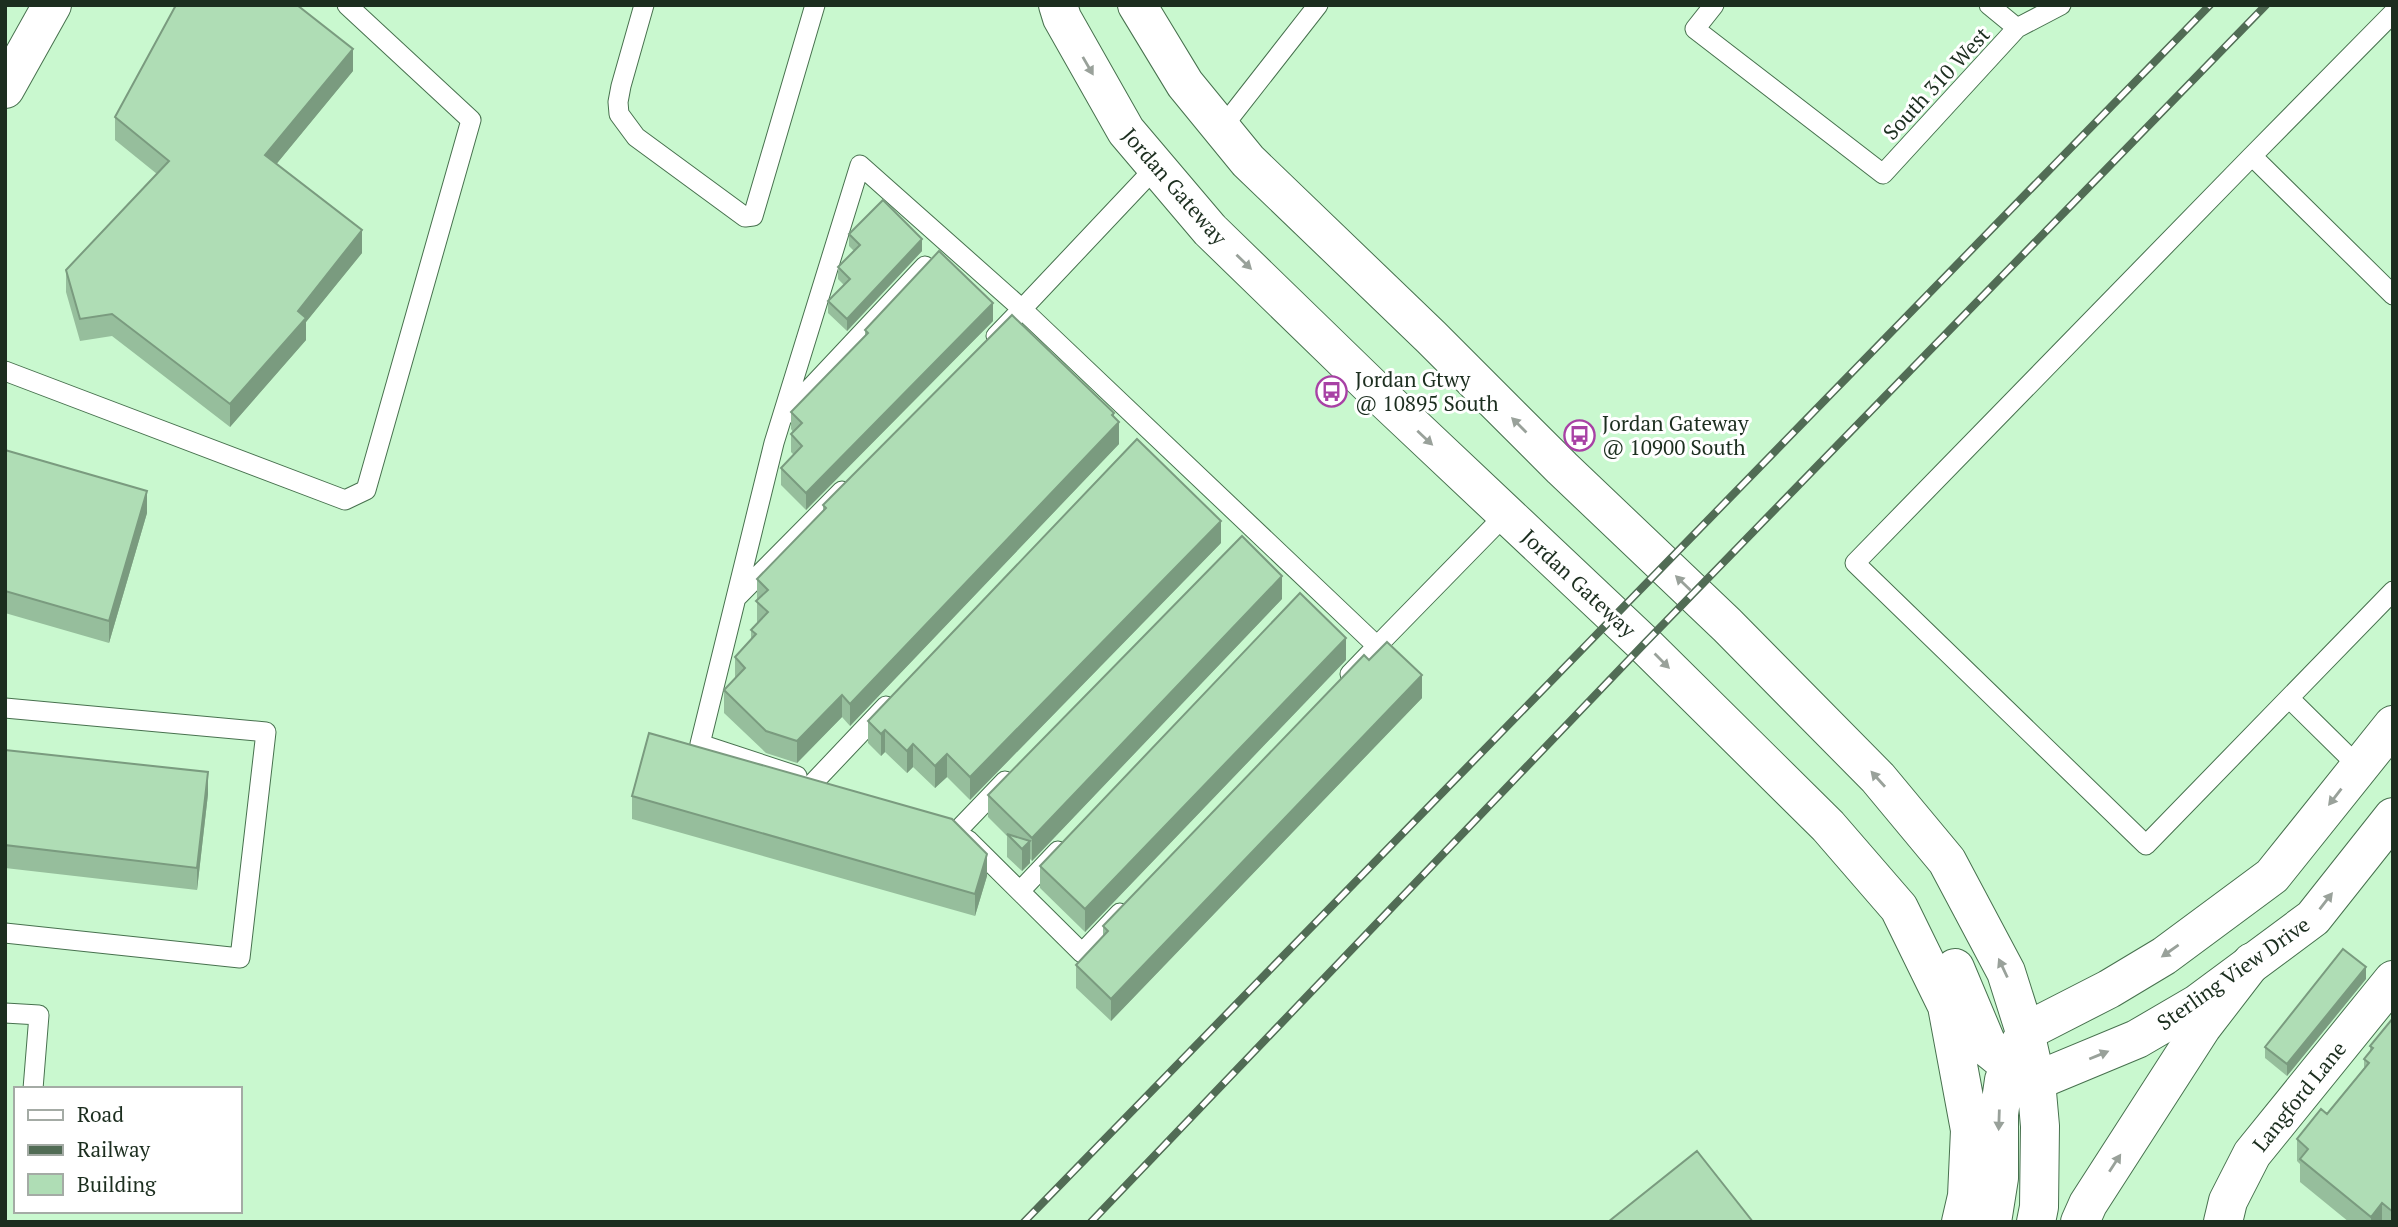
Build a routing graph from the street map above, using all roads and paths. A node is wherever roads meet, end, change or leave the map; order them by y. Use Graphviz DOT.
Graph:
graph roads {
  1 [pos="51,5"];
  2 [pos="347,5"];
  3 [pos="644,5"];
  4 [pos="815,5"];
  5 [pos="1058,5"];
  6 [pos="1138,5"];
  7 [pos="1318,5"];
  8 [pos="1714,5"];
  9 [pos="1989,5"];
  10 [pos="2061,5"];
  11 [pos="2393,13"];
  12 [pos="2017,28"];
  13 [pos="5,89"];
  14 [pos="1221,129"];
  15 [pos="2252,156"];
  16 [pos="1156,167"];
  17 [pos="947,242"];
  18 [pos="2393,295"];
  19 [pos="1022,309"];
  20 [pos="984,348"];
  21 [pos="5,371"];
  22 [pos="782,419"];
  23 [pos="851,482"];
  24 [pos="1506,514"];
  25 [pos="2393,591"];
  26 [pos="736,598"];
  27 [pos="1377,646"];
  28 [pos="1339,685"];
  29 [pos="900,691"];
  30 [pos="2289,698"];
  31 [pos="5,708"];
  32 [pos="2393,725"];
  33 [pos="2359,766"];
  34 [pos="1015,771"];
  35 [pos="814,782"];
  36 [pos="840,790"];
  37 [pos="2393,817"];
  38 [pos="1067,841"];
  39 [pos="1846,846"];
  40 [pos="1020,891"];
  41 [pos="1130,903"];
  42 [pos="5,933"];
  43 [pos="2252,962"];
  44 [pos="2393,980"];
  45 [pos="5,1013"];
  46 [pos="2025,1032"];
  47 [pos="2023,1073"];
  48 [pos="33,1087"];
  49 [pos="1961,1222"];
  50 [pos="1993,1222"];
  51 [pos="2036,1222"];
  52 [pos="2080,1222"];
  53 [pos="2224,1222"];
  1 -- 13 [label="main road"];
  2 -- 21 [label="lane"];
  3 -- 4 [label="lane"];
  5 -- 16 [label="main road, Jordan Gateway, one-way"];
  6 -- 14 [label="main road"];
  7 -- 14 [label="lane"];
  8 -- 12 [label="lane, South 310 West"];
  9 -- 12 [label="lane"];
  10 -- 12 [label="lane, South 310 West"];
  11 -- 15 [label="lane"];
  46 -- 14 [label="main road, one-way"];
  15 -- 18 [label="lane"];
  15 -- 30 [label="lane"];
  16 -- 19 [label="lane"];
  16 -- 24 [label="main road, Jordan Gateway, one-way"];
  17 -- 19 [label="lane"];
  17 -- 22 [label="lane"];
  17 -- 22 [label="lane"];
  19 -- 20 [label="lane"];
  19 -- 27 [label="lane"];
  22 -- 26 [label="lane"];
  23 -- 26 [label="lane"];
  24 -- 27 [label="lane"];
  24 -- 39 [label="main road, Jordan Gateway, one-way"];
  25 -- 30 [label="lane"];
  26 -- 35 [label="lane"];
  27 -- 28 [label="lane"];
  29 -- 35 [label="lane"];
  30 -- 33 [label="lane"];
  31 -- 42 [label="lane"];
  32 -- 33 [label="main road"];
  33 -- 46 [label="main road, one-way"];
  34 -- 40 [label="lane"];
  35 -- 36 [label="lane"];
  43 -- 37 [label="main road, Sterling View Drive, one-way"];
  38 -- 40 [label="lane"];
  39 -- 47 [label="main road"];
  39 -- 49 [label="main road, Jordan Gateway"];
  40 -- 41 [label="lane"];
  47 -- 43 [label="main road, Sterling View Drive, one-way"];
  52 -- 43 [label="main road, one-way"];
  44 -- 53 [label="main road, Langford Lane"];
  45 -- 48 [label="lane"];
  46 -- 47 [label="main road"];
  47 -- 50 [label="main road, one-way"];
  47 -- 51 [label="main road"];
}
